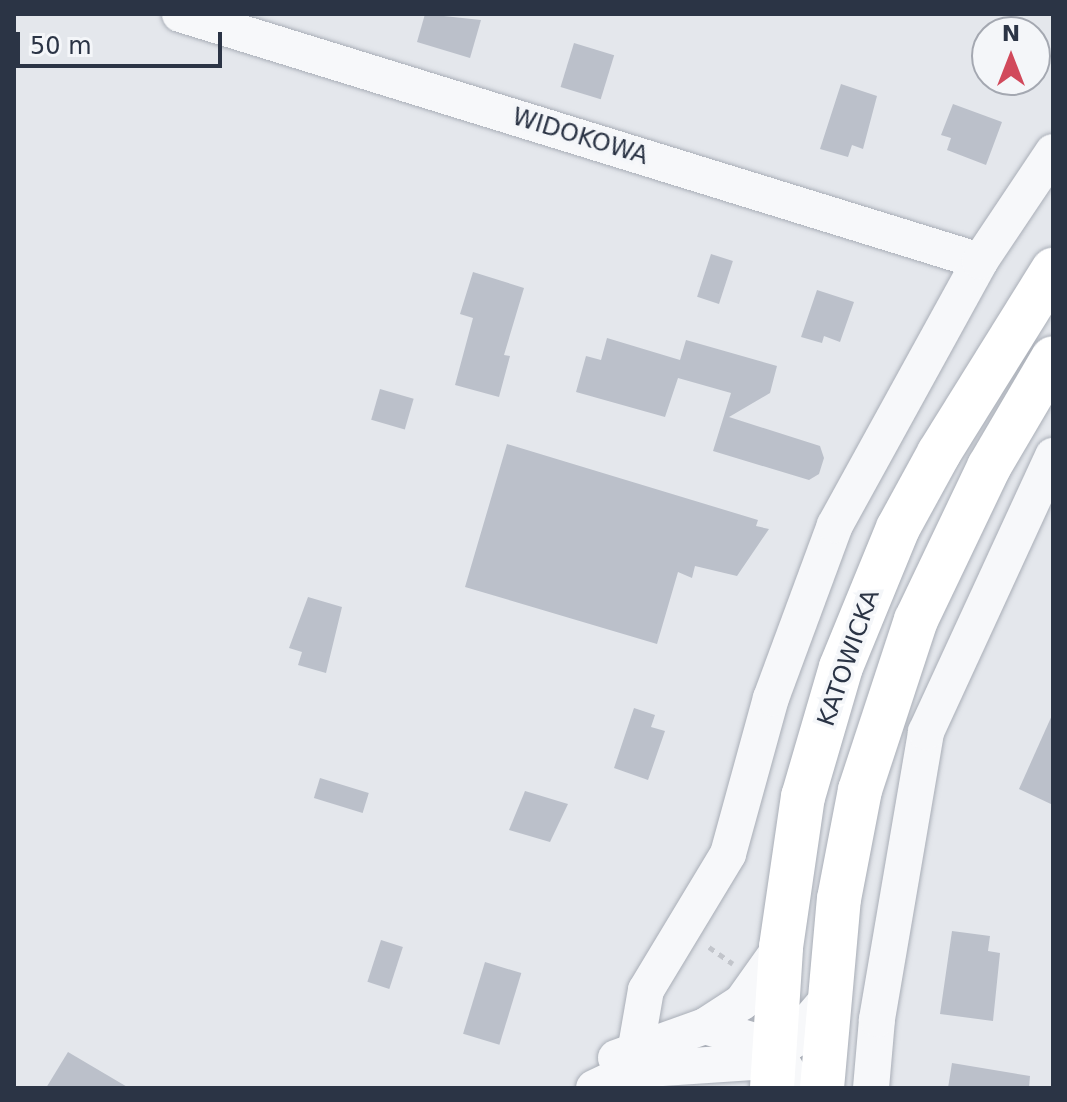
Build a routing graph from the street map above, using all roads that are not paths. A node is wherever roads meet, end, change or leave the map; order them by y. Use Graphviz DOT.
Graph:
graph roads {
  1 [pos="180,14"];
  2 [pos="1053,152"];
  3 [pos="980,261"];
  4 [pos="1053,270"];
  5 [pos="1053,358"];
  6 [pos="1053,456"];
  7 [pos="781,947"];
  8 [pos="827,1000"];
  9 [pos="705,1026"];
  10 [pos="642,1069"];
  11 [pos="781,1077"];
  12 [pos="586,1088"];
  13 [pos="594,1088"];
  14 [pos="712,1088"];
  15 [pos="822,1088"];
  16 [pos="871,1088"];
  1 -- 3 [label="street, WIDOKOWA"];
  2 -- 3 [label="street"];
  3 -- 10 [label="street"];
  4 -- 7 [label="main road, KATOWICKA"];
  5 -- 8 [label="main road, KATOWICKA"];
  6 -- 16 [label="street"];
  7 -- 9 [label="street"];
  7 -- 11 [label="main road, KATOWICKA"];
  8 -- 11 [label="street"];
  8 -- 15 [label="main road, KATOWICKA"];
  9 -- 10 [label="street"];
  9 -- 11 [label="street"];
  10 -- 11 [label="street"];
  10 -- 12 [label="street"];
  10 -- 13 [label="street"];
  10 -- 14 [label="street"];
}
